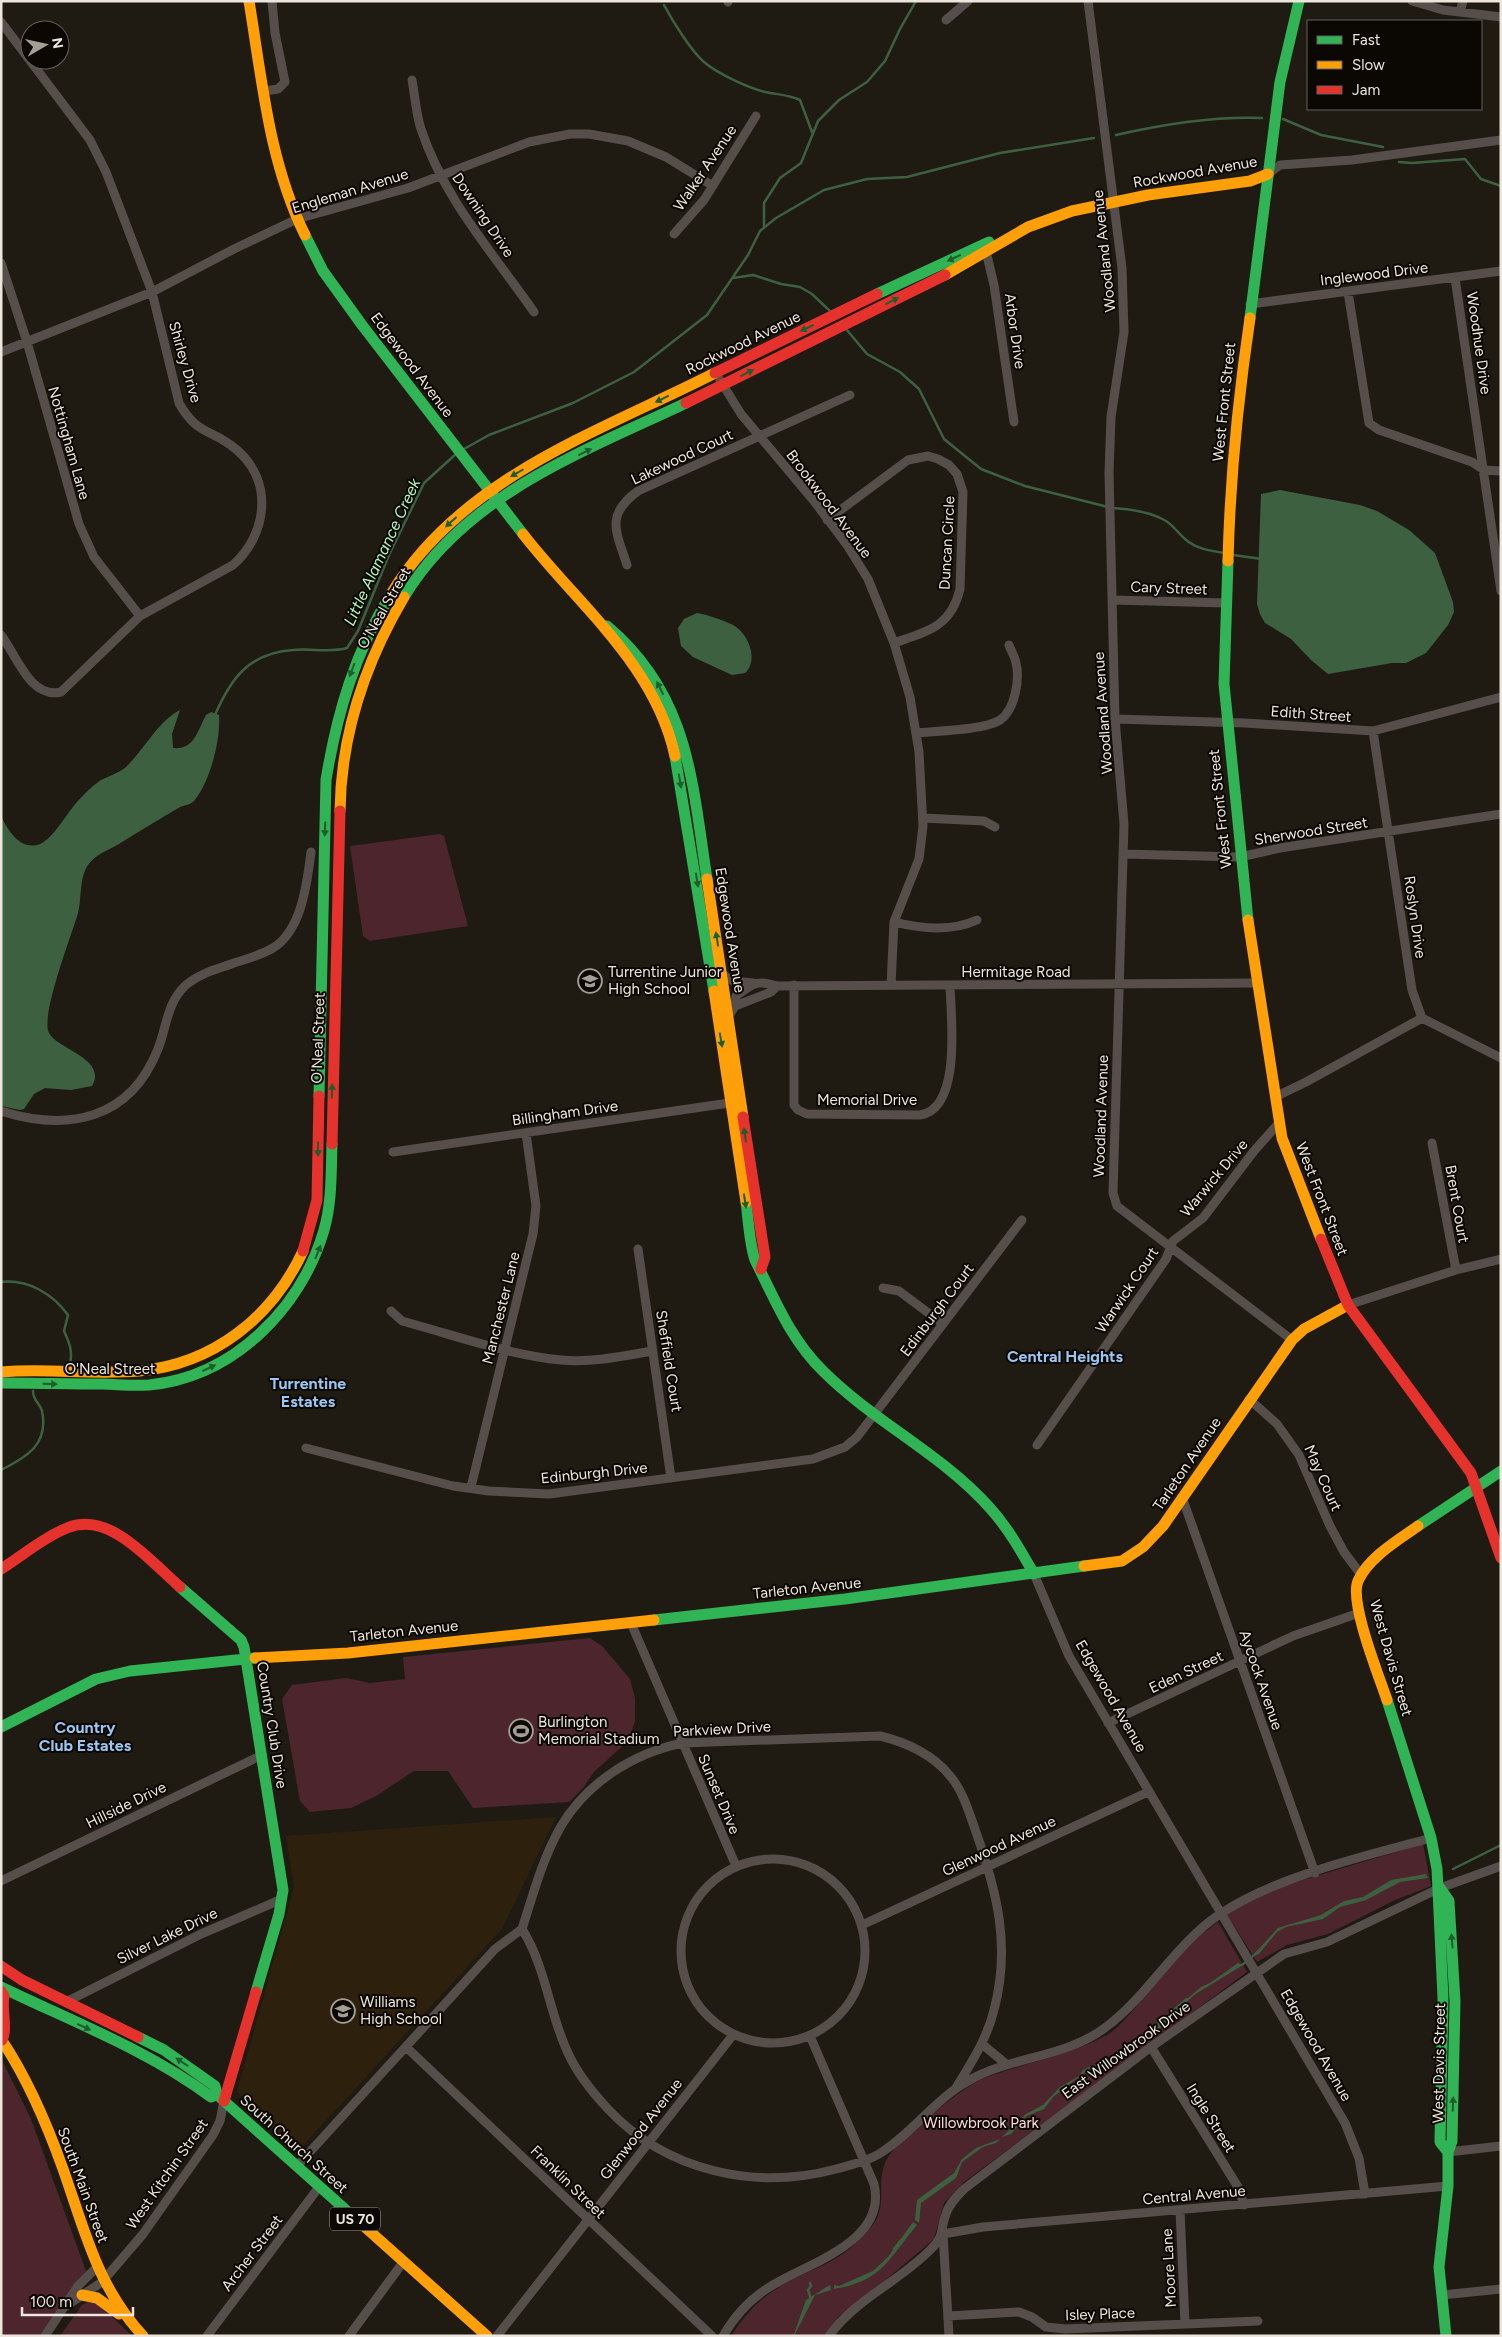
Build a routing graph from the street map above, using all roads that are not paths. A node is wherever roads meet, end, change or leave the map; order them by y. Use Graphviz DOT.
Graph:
graph roads {
  1 [pos="250,1"];
  2 [pos="272,1"];
  3 [pos="968,1"];
  4 [pos="1088,1"];
  5 [pos="1299,1"];
  6 [pos="1412,1"];
  7 [pos="1463,1"];
  8 [pos="1460,12"];
  9 [pos="1501,17"];
  10 [pos="946,20"];
  11 [pos="1,22"];
  12 [pos="412,80"];
  13 [pos="264,91"];
  14 [pos="756,116"];
  15 [pos="1501,140"];
  16 [pos="1268,174"];
  17 [pos="440,177"];
  18 [pos="713,186"];
  19 [pos="1113,202"];
  20 [pos="297,219"];
  21 [pos="674,234"];
  22 [pos="986,248"];
  23 [pos="1,263"];
  24 [pos="1501,271"];
  25 [pos="1455,278"];
  26 [pos="152,292"];
  27 [pos="1348,292"];
  28 [pos="1250,304"];
  29 [pos="534,312"];
  30 [pos="27,342"];
  31 [pos="1,352"];
  32 [pos="715,374"];
  33 [pos="723,385"];
  34 [pos="850,395"];
  35 [pos="1014,422"];
  36 [pos="759,437"];
  37 [pos="1484,470"];
  38 [pos="1501,471"];
  39 [pos="489,491"];
  40 [pos="496,500"];
  41 [pos="827,520"];
  42 [pos="628,565"];
  43 [pos="1501,591"];
  44 [pos="1112,600"];
  45 [pos="1226,603"];
  46 [pos="140,616"];
  47 [pos="1,635"];
  48 [pos="894,643"];
  49 [pos="1009,645"];
  50 [pos="1501,697"];
  51 [pos="1115,719"];
  52 [pos="1226,723"];
  53 [pos="1373,731"];
  54 [pos="674,733"];
  55 [pos="916,733"];
  56 [pos="1501,814"];
  57 [pos="923,818"];
  58 [pos="995,827"];
  59 [pos="1389,832"];
  60 [pos="311,852"];
  61 [pos="1123,854"];
  62 [pos="1240,857"];
  63 [pos="977,920"];
  64 [pos="894,922"];
  65 [pos="722,974"];
  66 [pos="753,983"];
  67 [pos="1256,983"];
  68 [pos="794,985"];
  69 [pos="891,985"];
  70 [pos="1118,985"];
  71 [pos="777,986"];
  72 [pos="950,986"];
  73 [pos="735,1006"];
  74 [pos="1422,1018"];
  75 [pos="723,1019"];
  76 [pos="1501,1058"];
  77 [pos="1275,1097"];
  78 [pos="735,1102"];
  79 [pos="1,1111"];
  80 [pos="1279,1123"];
  81 [pos="526,1134"];
  82 [pos="1432,1143"];
  83 [pos="393,1152"];
  84 [pos="1022,1220"];
  85 [pos="638,1249"];
  86 [pos="1170,1249"];
  87 [pos="1501,1259"];
  88 [pos="1456,1270"];
  89 [pos="884,1288"];
  90 [pos="1348,1305"];
  91 [pos="391,1311"];
  92 [pos="944,1324"];
  93 [pos="1292,1340"];
  94 [pos="505,1349"];
  95 [pos="652,1351"];
  96 [pos="1,1372"];
  97 [pos="1,1384"];
  98 [pos="1249,1400"];
  99 [pos="874,1416"];
  100 [pos="1038,1445"];
  101 [pos="306,1448"];
  102 [pos="1501,1471"];
  103 [pos="671,1478"];
  104 [pos="471,1487"];
  105 [pos="1478,1488"];
  106 [pos="1182,1497"];
  107 [pos="1501,1558"];
  108 [pos="1,1569"];
  109 [pos="1034,1574"];
  110 [pos="1362,1576"];
  111 [pos="1359,1613"];
  112 [pos="631,1623"];
  113 [pos="246,1658"];
  114 [pos="1240,1661"];
  115 [pos="1108,1723"];
  116 [pos="1,1727"];
  117 [pos="683,1743"];
  118 [pos="262,1755"];
  119 [pos="1148,1792"];
  120 [pos="1431,1838"];
  121 [pos="736,1866"];
  122 [pos="1501,1866"];
  123 [pos="987,1867"];
  124 [pos="1315,1873"];
  125 [pos="1,1881"];
  126 [pos="1440,1888"];
  127 [pos="282,1899"];
  128 [pos="1220,1914"];
  129 [pos="862,1925"];
  130 [pos="522,1929"];
  131 [pos="1,1966"];
  132 [pos="1256,1972"];
  133 [pos="2,1987"];
  134 [pos="54,1996"];
  135 [pos="66,2002"];
  136 [pos="733,2035"];
  137 [pos="810,2036"];
  138 [pos="2,2039"];
  139 [pos="982,2044"];
  140 [pos="406,2047"];
  141 [pos="1152,2047"];
  142 [pos="1006,2064"];
  143 [pos="956,2088"];
  144 [pos="220,2097"];
  145 [pos="648,2142"];
  146 [pos="1501,2146"];
  147 [pos="1448,2152"];
  148 [pos="864,2161"];
  149 [pos="297,2166"];
  150 [pos="1448,2186"];
  151 [pos="319,2187"];
  152 [pos="1364,2194"];
  153 [pos="1244,2205"];
  154 [pos="1180,2210"];
  155 [pos="588,2220"];
  156 [pos="943,2234"];
  157 [pos="404,2261"];
  158 [pos="97,2267"];
  159 [pos="102,2282"];
  160 [pos="1501,2289"];
  161 [pos="82,2295"];
  162 [pos="1442,2295"];
  163 [pos="66,2306"];
  164 [pos="948,2316"];
  165 [pos="1258,2321"];
  166 [pos="130,2322"];
  167 [pos="1185,2324"];
  168 [pos="45,2336"];
  169 [pos="143,2336"];
  170 [pos="208,2336"];
  171 [pos="349,2336"];
  172 [pos="487,2336"];
  173 [pos="497,2336"];
  174 [pos="712,2336"];
  175 [pos="723,2336"];
  176 [pos="829,2336"];
  177 [pos="949,2336"];
  178 [pos="1446,2336"];
  1 -- 13 [label="street, Edgewood Avenue"];
  2 -- 13 [label="street"];
  3 -- 10 [label="street"];
  4 -- 19 [label="street, Woodland Avenue"];
  5 -- 16 [label="street, West Front Street"];
  6 -- 8 [label="street"];
  7 -- 8 [label="street"];
  8 -- 9 [label="street"];
  11 -- 26 [label="street, Shirley Drive"];
  12 -- 17 [label="street, Downing Drive"];
  13 -- 20 [label="street, Edgewood Avenue"];
  14 -- 18 [label="street, Walker Avenue"];
  15 -- 16 [label="street, Rockwood Avenue"];
  16 -- 19 [label="street, Rockwood Avenue"];
  16 -- 28 [label="street, West Front Street"];
  17 -- 18 [label="street, Engleman Avenue"];
  17 -- 20 [label="street, Engleman Avenue"];
  17 -- 29 [label="street, Downing Drive"];
  18 -- 21 [label="street, Walker Avenue"];
  19 -- 22 [label="street, Rockwood Avenue"];
  19 -- 44 [label="street, Woodland Avenue"];
  20 -- 26 [label="street, Engleman Avenue"];
  20 -- 39 [label="street, Edgewood Avenue"];
  22 -- 32 [label="street, Rockwood Avenue, one-way"];
  33 -- 22 [label="street, Rockwood Avenue, one-way"];
  22 -- 35 [label="street, Arbor Drive"];
  23 -- 30 [label="street, Nottingham Lane"];
  24 -- 25 [label="street, Inglewood Drive"];
  25 -- 27 [label="street, Inglewood Drive"];
  25 -- 37 [label="street, Woodhue Drive"];
  26 -- 30 [label="street, Engleman Avenue"];
  26 -- 46 [label="street, Shirley Drive"];
  27 -- 28 [label="street, Inglewood Drive"];
  27 -- 37 [label="street"];
  28 -- 45 [label="street, West Front Street"];
  30 -- 31 [label="street, Engleman Avenue"];
  30 -- 46 [label="street, Nottingham Lane"];
  32 -- 33 [label="street, Brookwood Avenue"];
  32 -- 39 [label="street, Rockwood Avenue, one-way"];
  33 -- 36 [label="street, Brookwood Avenue"];
  40 -- 33 [label="street, Rockwood Avenue, one-way"];
  34 -- 36 [label="street, Lakewood Court"];
  36 -- 41 [label="street, Brookwood Avenue"];
  36 -- 42 [label="street, Lakewood Court"];
  37 -- 38 [label="street"];
  37 -- 43 [label="street, Woodhue Drive"];
  39 -- 40 [label="street, Edgewood Avenue"];
  39 -- 96 [label="street, O'Neal Street, one-way"];
  40 -- 54 [label="street, Edgewood Avenue"];
  97 -- 40 [label="street, O'Neal Street, one-way"];
  41 -- 48 [label="street, Brookwood Avenue"];
  41 -- 48 [label="street, Duncan Circle"];
  44 -- 45 [label="street, Cary Street"];
  44 -- 51 [label="street, Woodland Avenue"];
  45 -- 52 [label="street, West Front Street"];
  46 -- 47 [label="street, Shirley Drive"];
  48 -- 55 [label="street, Brookwood Avenue"];
  49 -- 55 [label="street"];
  50 -- 53 [label="street, Edith Street"];
  51 -- 52 [label="street, Edith Street"];
  51 -- 61 [label="street, Woodland Avenue"];
  52 -- 53 [label="street, Edith Street"];
  52 -- 62 [label="street, West Front Street"];
  53 -- 59 [label="street, Roslyn Drive"];
  65 -- 54 [label="street, Edgewood Avenue, one-way"];
  54 -- 75 [label="street, Edgewood Avenue, one-way"];
  55 -- 57 [label="street, Brookwood Avenue"];
  56 -- 59 [label="street, Sherwood Street"];
  57 -- 58 [label="street"];
  57 -- 64 [label="street, Brookwood Avenue"];
  59 -- 62 [label="street, Sherwood Street"];
  59 -- 74 [label="street, Roslyn Drive"];
  60 -- 79 [label="street"];
  61 -- 62 [label="street, Sherwood Street"];
  61 -- 70 [label="street, Woodland Avenue"];
  62 -- 67 [label="street, West Front Street"];
  63 -- 64 [label="street"];
  64 -- 69 [label="street, Brookwood Avenue"];
  65 -- 66 [label="street, Hermitage Road"];
  65 -- 75 [label="street, Edgewood Avenue"];
  66 -- 71 [label="street, Hermitage Road"];
  66 -- 73 [label="street"];
  67 -- 70 [label="street, Hermitage Road"];
  67 -- 77 [label="street, West Front Street"];
  68 -- 69 [label="street, Hermitage Road"];
  68 -- 71 [label="street, Hermitage Road"];
  68 -- 72 [label="street, Memorial Drive"];
  69 -- 72 [label="street, Hermitage Road"];
  70 -- 72 [label="street, Hermitage Road"];
  70 -- 86 [label="street, Woodland Avenue"];
  71 -- 73 [label="street, Hermitage Road"];
  73 -- 75 [label="street"];
  74 -- 76 [label="street"];
  74 -- 77 [label="street"];
  75 -- 78 [label="street, Edgewood Avenue"];
  77 -- 80 [label="street, West Front Street"];
  78 -- 81 [label="street, Billingham Drive"];
  78 -- 99 [label="street, Edgewood Avenue"];
  80 -- 86 [label="street, Warwick Drive"];
  80 -- 90 [label="street, West Front Street"];
  81 -- 83 [label="street, Billingham Drive"];
  81 -- 94 [label="street, Manchester Lane"];
  82 -- 88 [label="street, Brent Court"];
  84 -- 92 [label="street, Edinburgh Court"];
  85 -- 95 [label="street, Sheffield Court"];
  86 -- 93 [label="street, Woodland Avenue"];
  86 -- 100 [label="street, Warwick Court"];
  87 -- 88 [label="street, Tarleton Avenue"];
  88 -- 90 [label="street, Tarleton Avenue"];
  89 -- 92 [label="street"];
  90 -- 93 [label="street, Tarleton Avenue"];
  90 -- 105 [label="street, West Front Street"];
  91 -- 94 [label="street"];
  92 -- 99 [label="street, Edinburgh Court"];
  93 -- 98 [label="street, Tarleton Avenue"];
  94 -- 95 [label="street"];
  94 -- 104 [label="street, Manchester Lane"];
  95 -- 103 [label="street, Sheffield Court"];
  98 -- 106 [label="street, Tarleton Avenue"];
  98 -- 110 [label="street, May Court"];
  99 -- 103 [label="street, Edinburgh Drive"];
  99 -- 109 [label="street, Edgewood Avenue"];
  101 -- 104 [label="street, Edinburgh Drive"];
  102 -- 105 [label="street"];
  103 -- 104 [label="street, Edinburgh Drive"];
  105 -- 107 [label="street, West Front Street"];
  105 -- 110 [label="street"];
  106 -- 109 [label="street, Tarleton Avenue"];
  106 -- 114 [label="street, Aycock Avenue"];
  108 -- 113 [label="street, Country Club Drive"];
  109 -- 112 [label="street, Tarleton Avenue"];
  109 -- 115 [label="street, Edgewood Avenue"];
  110 -- 111 [label="street, West Davis Street"];
  111 -- 114 [label="street, Eden Street"];
  111 -- 120 [label="street, West Davis Street"];
  112 -- 113 [label="street, Tarleton Avenue"];
  112 -- 117 [label="street, Sunset Drive"];
  113 -- 116 [label="street, Tarleton Avenue"];
  113 -- 118 [label="street, Country Club Drive"];
  114 -- 115 [label="street, Eden Street"];
  114 -- 124 [label="street, Aycock Avenue"];
  115 -- 119 [label="street, Edgewood Avenue"];
  117 -- 121 [label="street, Sunset Drive"];
  117 -- 123 [label="street, Parkview Drive"];
  117 -- 130 [label="street, Parkview Drive"];
  118 -- 125 [label="street, Hillside Drive"];
  118 -- 127 [label="street, Country Club Drive"];
  119 -- 123 [label="street, Glenwood Avenue"];
  119 -- 128 [label="street, Edgewood Avenue"];
  120 -- 124 [label="street"];
  120 -- 126 [label="street, West Davis Street"];
  121 -- 129 [label="street"];
  121 -- 136 [label="street"];
  122 -- 126 [label="street, East Willowbrook Drive"];
  123 -- 129 [label="street, Glenwood Avenue"];
  123 -- 139 [label="street, Parkview Drive"];
  124 -- 128 [label="street"];
  126 -- 132 [label="street, East Willowbrook Drive"];
  126 -- 147 [label="street, West Davis Street"];
  127 -- 135 [label="street, Silver Lake Drive"];
  127 -- 144 [label="street, Country Club Drive"];
  128 -- 132 [label="street, Edgewood Avenue"];
  128 -- 142 [label="street"];
  129 -- 137 [label="street"];
  130 -- 140 [label="street"];
  130 -- 145 [label="street"];
  131 -- 134 [label="street, South Church Street / US 70"];
  132 -- 141 [label="street, East Willowbrook Drive"];
  132 -- 152 [label="street, Edgewood Avenue"];
  133 -- 134 [label="street"];
  133 -- 138 [label="street, South Main Street"];
  133 -- 144 [label="street, South Church Street / US 70, one-way"];
  134 -- 135 [label="street, South Church Street / US 70"];
  144 -- 135 [label="street, South Church Street / US 70, one-way"];
  136 -- 137 [label="street"];
  136 -- 145 [label="street, Glenwood Avenue"];
  137 -- 148 [label="street"];
  138 -- 158 [label="street, South Main Street"];
  139 -- 142 [label="street"];
  139 -- 143 [label="street, Parkview Drive"];
  140 -- 149 [label="street"];
  140 -- 155 [label="street, Franklin Street"];
  141 -- 153 [label="street, Ingle Street"];
  141 -- 156 [label="street, East Willowbrook Drive"];
  142 -- 143 [label="street"];
  143 -- 148 [label="street"];
  144 -- 149 [label="street, South Church Street / US 70"];
  144 -- 159 [label="street, West Kitchin Street"];
  145 -- 148 [label="street"];
  145 -- 155 [label="street, Glenwood Avenue"];
  146 -- 147 [label="street"];
  147 -- 150 [label="street, West Davis Street"];
  148 -- 175 [label="street"];
  149 -- 151 [label="street, South Church Street / US 70"];
  150 -- 152 [label="street, Central Avenue"];
  150 -- 162 [label="street, West Davis Street"];
  151 -- 157 [label="street, South Church Street / US 70"];
  151 -- 170 [label="street, Archer Street"];
  152 -- 153 [label="street, Central Avenue"];
  153 -- 154 [label="street, Central Avenue"];
  154 -- 156 [label="street, Central Avenue"];
  154 -- 167 [label="street, Moore Lane"];
  155 -- 173 [label="street, Glenwood Avenue"];
  155 -- 174 [label="street, Franklin Street"];
  156 -- 164 [label="street"];
  156 -- 176 [label="street, East Willowbrook Drive"];
  157 -- 171 [label="street"];
  157 -- 172 [label="street, South Church Street / US 70"];
  158 -- 159 [label="street, South Main Street"];
  158 -- 163 [label="street"];
  159 -- 161 [label="street, West Kitchin Street"];
  159 -- 166 [label="street, South Main Street"];
  160 -- 162 [label="street"];
  161 -- 163 [label="street, West Kitchin Street"];
  161 -- 166 [label="street"];
  162 -- 178 [label="street, West Davis Street"];
  163 -- 168 [label="street"];
  164 -- 167 [label="street, Isley Place"];
  164 -- 177 [label="street"];
  165 -- 167 [label="street, Isley Place"];
  166 -- 169 [label="street, South Main Street"];
}
